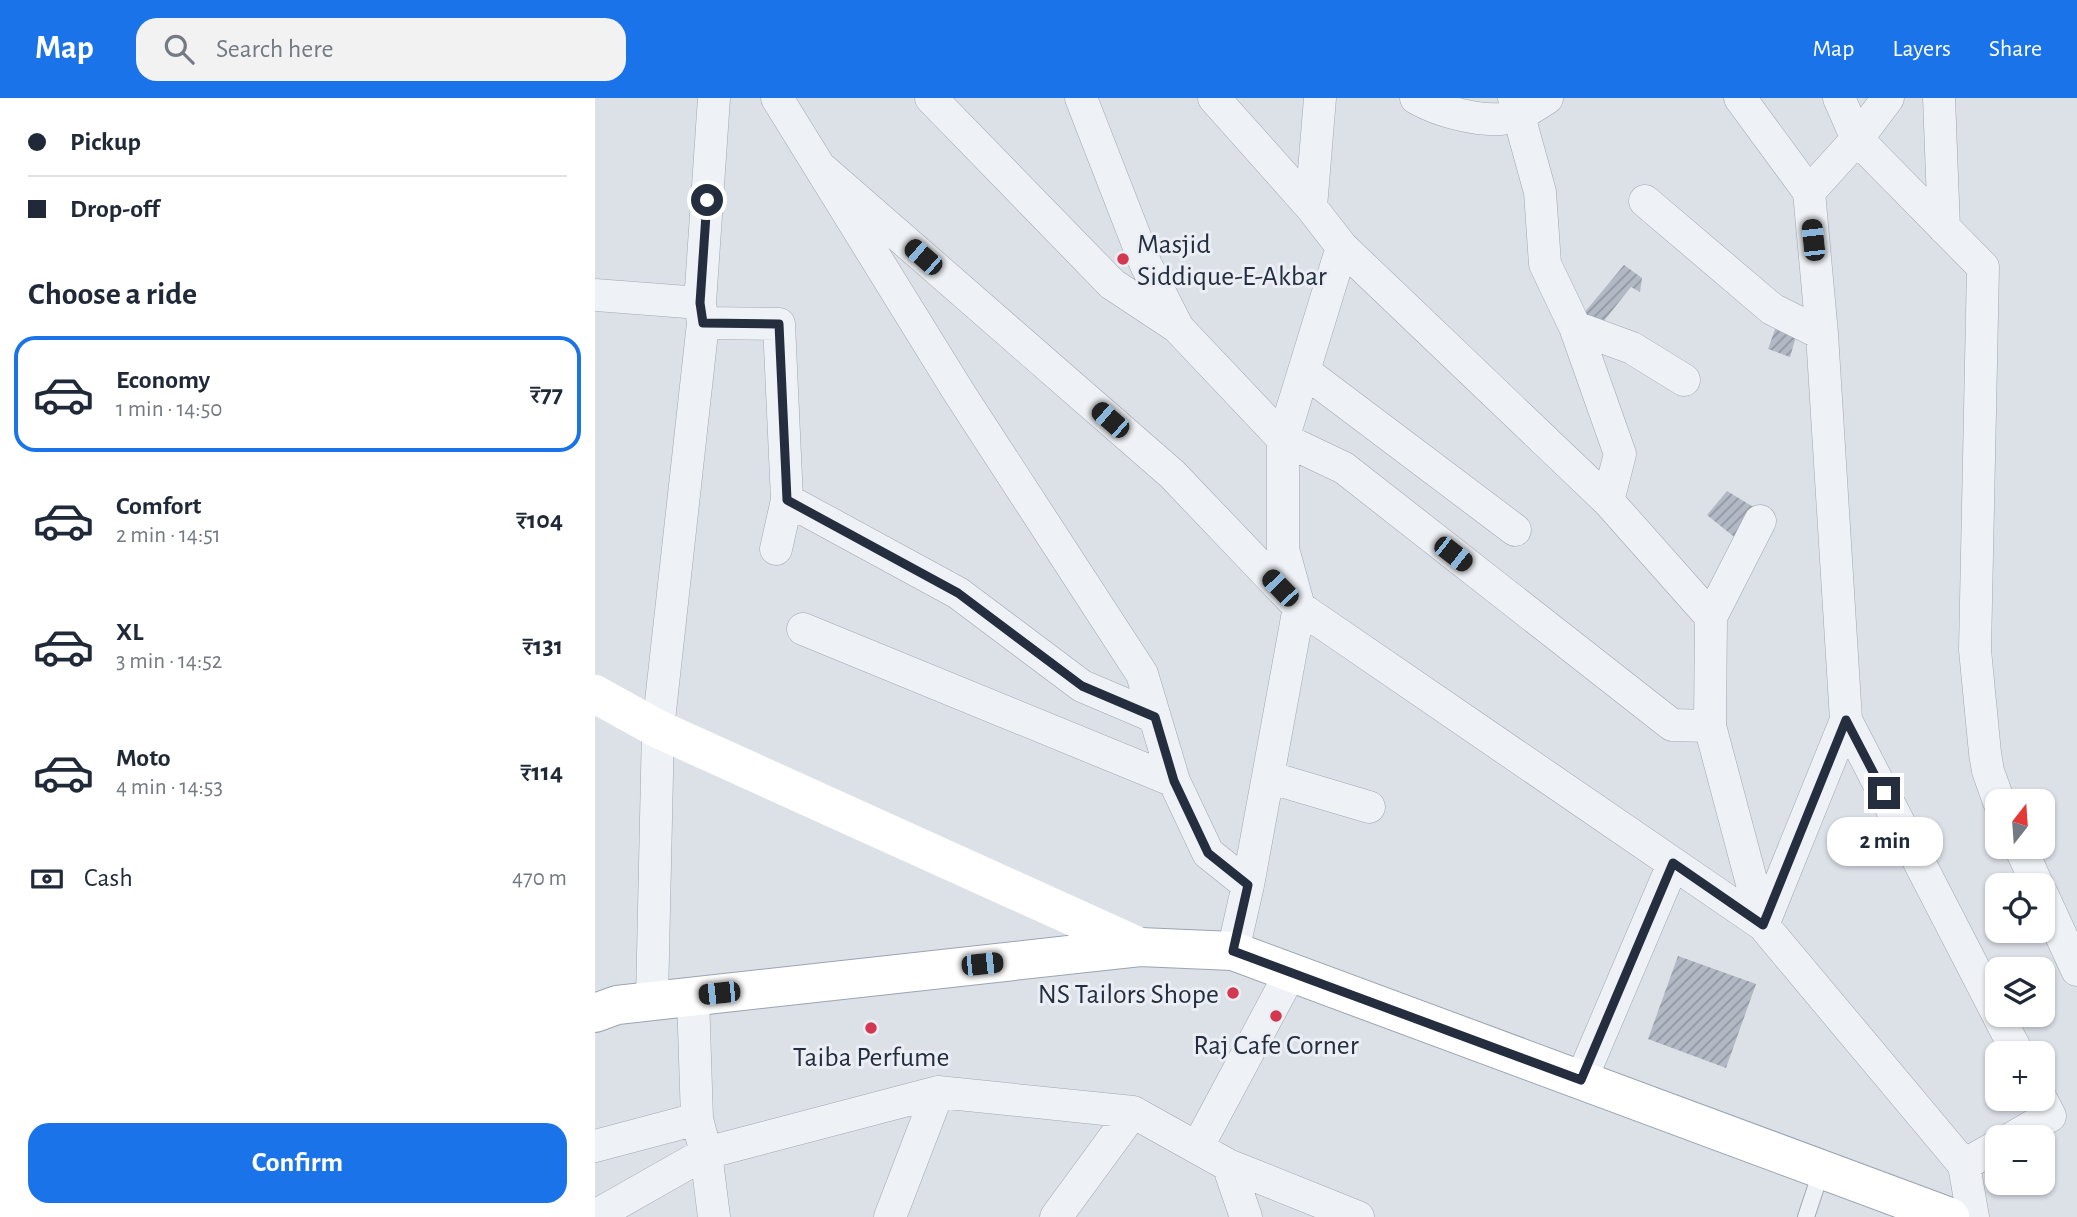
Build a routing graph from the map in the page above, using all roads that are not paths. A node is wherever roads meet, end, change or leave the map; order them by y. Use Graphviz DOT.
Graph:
graph roads {
  1 [pos="714,98"];
  2 [pos="778,98"];
  3 [pos="931,98"];
  4 [pos="1081,98"];
  5 [pos="1214,98"];
  6 [pos="1320,98"];
  7 [pos="1416,98"];
  8 [pos="1547,98"];
  9 [pos="1740,98"];
  10 [pos="1839,98"];
  11 [pos="1888,98"];
  12 [pos="1938,98"];
  13 [pos="1517,106"];
  14 [pos="1857,139"];
  15 [pos="820,167"];
  16 [pos="1809,192"];
  17 [pos="1645,201"];
  18 [pos="1311,208"];
  19 [pos="1944,228"];
  20 [pos="1342,247"];
  21 [pos="595,295"];
  22 [pos="702,313"];
  23 [pos="1575,327"];
  24 [pos="1178,328"];
  25 [pos="1822,334"];
  26 [pos="1304,371"];
  27 [pos="1684,380"];
  28 [pos="1283,439"];
  29 [pos="787,500"];
  30 [pos="1608,501"];
  31 [pos="1760,521"];
  32 [pos="1515,530"];
  33 [pos="776,549"];
  34 [pos="1299,607"];
  35 [pos="1711,617"];
  36 [pos="803,629"];
  37 [pos="595,694"];
  38 [pos="1155,717"];
  39 [pos="1846,720"];
  40 [pos="1710,726"];
  41 [pos="658,729"];
  42 [pos="1268,777"];
  43 [pos="1174,781"];
  44 [pos="1994,789"];
  45 [pos="1370,807"];
  46 [pos="1673,863"];
  47 [pos="1248,885"];
  48 [pos="2055,922"];
  49 [pos="1763,925"];
  50 [pos="1140,947"];
  51 [pos="1233,951"];
  52 [pos="2077,970"];
  53 [pos="1291,972"];
  54 [pos="1985,991"];
  55 [pos="693,996"];
  56 [pos="652,1000"];
  57 [pos="595,1013"];
  58 [pos="1581,1080"];
  59 [pos="938,1092"];
  60 [pos="2047,1111"];
  61 [pos="1133,1112"];
  62 [pos="697,1119"];
  63 [pos="2035,1125"];
  64 [pos="595,1146"];
  65 [pos="1197,1148"];
  66 [pos="706,1153"];
  67 [pos="1985,1153"];
  68 [pos="1228,1165"];
  69 [pos="1965,1165"];
  70 [pos="1822,1169"];
  71 [pos="595,1216"];
  72 [pos="715,1217"];
  73 [pos="890,1217"];
  74 [pos="1056,1217"];
  75 [pos="1246,1217"];
  76 [pos="1358,1217"];
  77 [pos="1806,1217"];
  78 [pos="1950,1217"];
  79 [pos="1973,1217"];
  1 -- 22 [label="street"];
  2 -- 15 [label="street"];
  3 -- 24 [label="street"];
  4 -- 24 [label="street"];
  5 -- 18 [label="street"];
  6 -- 18 [label="street"];
  7 -- 13 [label="street"];
  8 -- 13 [label="street"];
  9 -- 16 [label="street"];
  10 -- 14 [label="street"];
  11 -- 14 [label="street"];
  12 -- 19 [label="street"];
  13 -- 23 [label="street"];
  14 -- 16 [label="street"];
  14 -- 19 [label="street"];
  15 -- 34 [label="street"];
  15 -- 38 [label="street"];
  16 -- 25 [label="street"];
  17 -- 25 [label="street"];
  18 -- 20 [label="street"];
  19 -- 44 [label="street"];
  20 -- 26 [label="street"];
  20 -- 30 [label="street"];
  21 -- 22 [label="street"];
  22 -- 29 [label="street"];
  22 -- 41 [label="street"];
  23 -- 27 [label="street"];
  23 -- 30 [label="street"];
  24 -- 28 [label="street"];
  25 -- 39 [label="street"];
  26 -- 28 [label="street"];
  26 -- 32 [label="street"];
  28 -- 34 [label="street"];
  28 -- 40 [label="street"];
  29 -- 33 [label="street"];
  29 -- 38 [label="street"];
  30 -- 35 [label="street"];
  31 -- 35 [label="street"];
  34 -- 42 [label="street"];
  34 -- 46 [label="street"];
  35 -- 40 [label="street"];
  36 -- 43 [label="street"];
  37 -- 41 [label="main road"];
  38 -- 43 [label="street"];
  39 -- 49 [label="street"];
  39 -- 54 [label="street"];
  40 -- 49 [label="street"];
  41 -- 50 [label="main road"];
  41 -- 56 [label="street"];
  42 -- 45 [label="street"];
  42 -- 47 [label="street"];
  43 -- 47 [label="street"];
  46 -- 49 [label="street"];
  46 -- 58 [label="street"];
  47 -- 51 [label="street"];
  48 -- 52 [label="street"];
  49 -- 69 [label="street"];
  50 -- 51 [label="main road"];
  50 -- 55 [label="main road"];
  51 -- 53 [label="main road"];
  53 -- 58 [label="main road"];
  53 -- 65 [label="street"];
  55 -- 56 [label="main road"];
  55 -- 62 [label="street"];
  56 -- 57 [label="main road"];
  58 -- 70 [label="main road"];
  59 -- 61 [label="street"];
  59 -- 66 [label="street"];
  59 -- 73 [label="street"];
  60 -- 63 [label="street"];
  61 -- 65 [label="street"];
  61 -- 74 [label="street"];
  62 -- 64 [label="street"];
  62 -- 66 [label="street"];
  65 -- 68 [label="street"];
  66 -- 71 [label="street"];
  66 -- 72 [label="street"];
  67 -- 69 [label="street"];
  68 -- 75 [label="street"];
  68 -- 76 [label="street"];
  69 -- 79 [label="street"];
  70 -- 77 [label="lane"];
  70 -- 78 [label="main road"];
}
